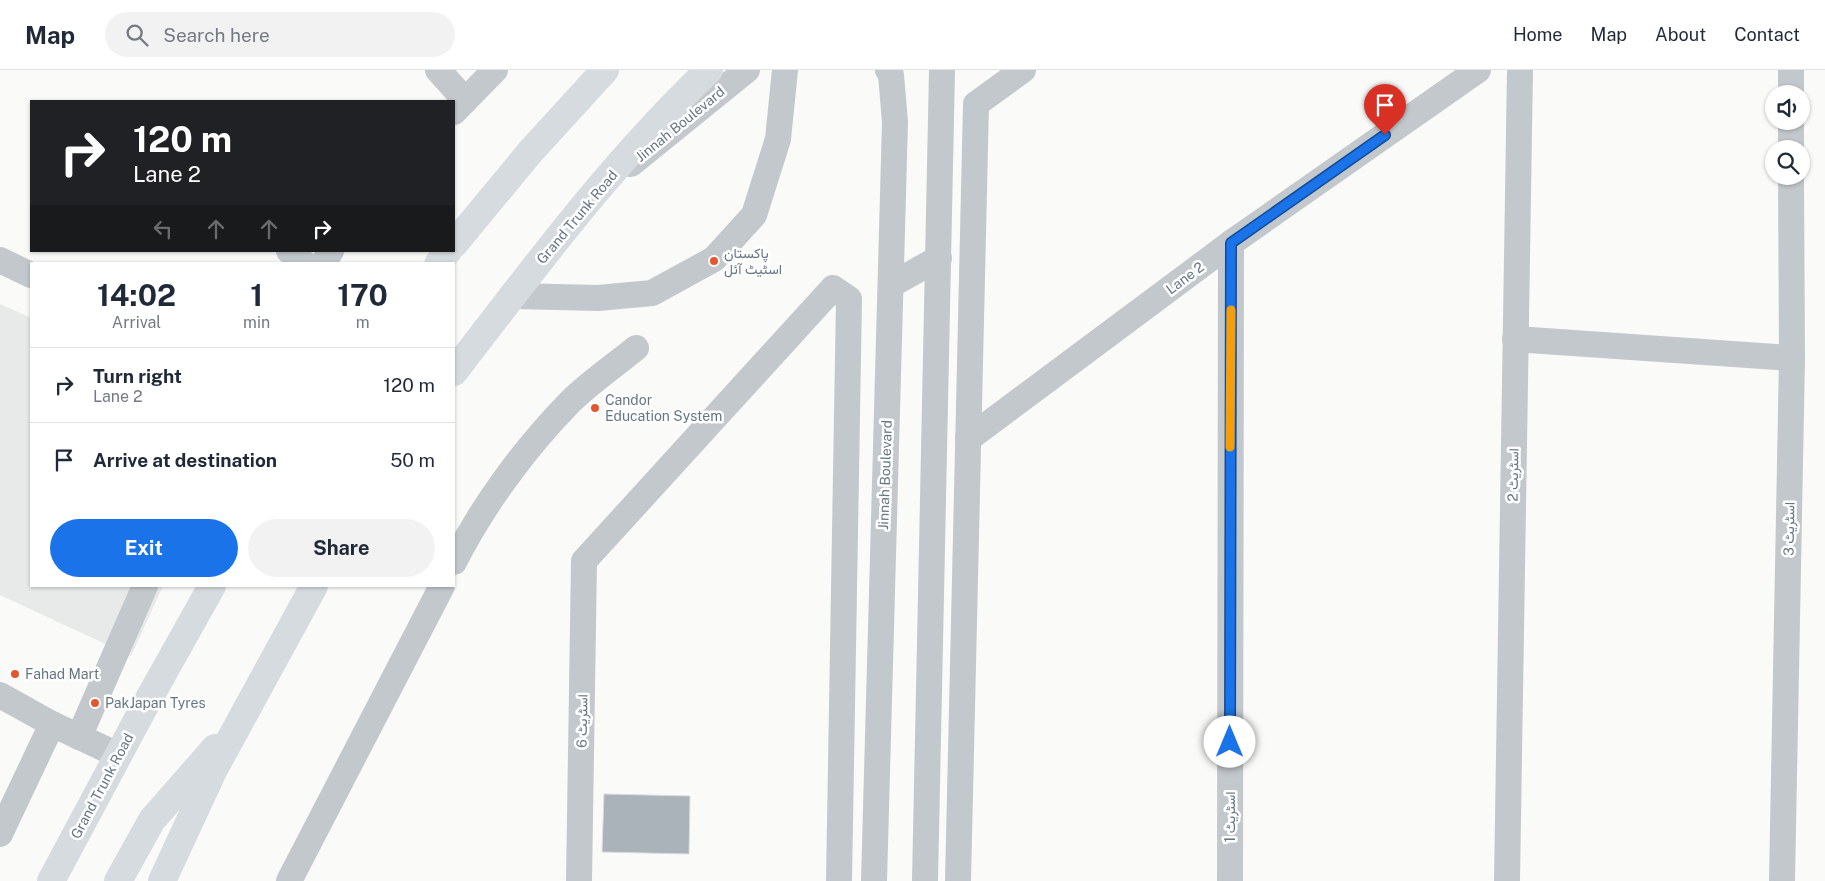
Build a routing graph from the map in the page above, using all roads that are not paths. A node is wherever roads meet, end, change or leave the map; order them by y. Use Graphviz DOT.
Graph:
graph roads {
  1 [pos="438,70"];
  2 [pos="495,70"];
  3 [pos="605,70"];
  4 [pos="709,70"];
  5 [pos="747,70"];
  6 [pos="785,70"];
  7 [pos="888,70"];
  8 [pos="942,70"];
  9 [pos="1024,70"];
  10 [pos="1478,70"];
  11 [pos="1520,70"];
  12 [pos="1791,70"];
  13 [pos="1791,85"];
  14 [pos="459,106"];
  15 [pos="1792,185"];
  16 [pos="570,221"];
  17 [pos="455,243"];
  18 [pos="1231,243"];
  19 [pos="290,252"];
  20 [pos="447,252"];
  21 [pos="939,258"];
  22 [pos="0,260"];
  23 [pos="303,262"];
  24 [pos="440,262"];
  25 [pos="30,275"];
  26 [pos="891,285"];
  27 [pos="512,296"];
  28 [pos="1516,339"];
  29 [pos="636,348"];
  30 [pos="1792,358"];
  31 [pos="455,371"];
  32 [pos="968,439"];
  33 [pos="460,532"];
  34 [pos="455,557"];
  35 [pos="145,587"];
  36 [pos="211,587"];
  37 [pos="313,587"];
  38 [pos="441,587"];
  39 [pos="0,695"];
  40 [pos="245,712"];
  41 [pos="52,724"];
  42 [pos="79,736"];
  43 [pos="117,757"];
  44 [pos="0,834"];
  45 [pos="959,838"];
  46 [pos="926,840"];
  47 [pos="875,842"];
  48 [pos="840,843"];
  49 [pos="51,881"];
  50 [pos="68,881"];
  51 [pos="118,881"];
  52 [pos="162,881"];
  53 [pos="289,881"];
  54 [pos="579,881"];
  55 [pos="839,881"];
  56 [pos="874,881"];
  57 [pos="925,881"];
  58 [pos="958,881"];
  59 [pos="1230,881"];
  60 [pos="1507,881"];
  61 [pos="1782,881"];
  1 -- 14 [label="street"];
  2 -- 14 [label="street"];
  3 -- 17 [label="highway"];
  4 -- 16 [label="highway, Grand Trunk Road"];
  5 -- 16 [label="street, Jinnah Boulevard"];
  6 -- 27 [label="street"];
  7 -- 26 [label="street, Jinnah Boulevard"];
  8 -- 21 [label="street"];
  9 -- 32 [label="street"];
  10 -- 18 [label="street, Lane 2"];
  11 -- 28 [label="street, اسٹریٹ 2"];
  12 -- 13 [label="street"];
  15 -- 30 [label="street, اسٹریٹ 3"];
  16 -- 27 [label="highway, Grand Trunk Road"];
  18 -- 32 [label="street, Lane 2"];
  18 -- 59 [label="street, اسٹریٹ 1"];
  19 -- 23 [label="street"];
  20 -- 24 [label="highway"];
  21 -- 26 [label="street"];
  21 -- 46 [label="street"];
  22 -- 25 [label="street"];
  26 -- 47 [label="street, Jinnah Boulevard"];
  27 -- 31 [label="highway, Grand Trunk Road"];
  28 -- 30 [label="street"];
  28 -- 60 [label="street, اسٹریٹ 2"];
  29 -- 33 [label="street"];
  30 -- 61 [label="street, اسٹریٹ 3"];
  32 -- 45 [label="street"];
  33 -- 34 [label="street"];
  35 -- 42 [label="street"];
  36 -- 43 [label="highway, Grand Trunk Road"];
  37 -- 40 [label="highway"];
  38 -- 53 [label="street"];
  39 -- 41 [label="street"];
  40 -- 51 [label="highway"];
  40 -- 52 [label="highway"];
  41 -- 42 [label="street"];
  41 -- 44 [label="street"];
  42 -- 43 [label="street"];
  43 -- 49 [label="highway, Grand Trunk Road"];
  43 -- 50 [label="highway"];
  45 -- 46 [label="street"];
  45 -- 58 [label="street"];
  46 -- 57 [label="street"];
  47 -- 48 [label="street"];
  47 -- 56 [label="street, Jinnah Boulevard"];
  48 -- 54 [label="street, اسٹریٹ 6"];
  48 -- 55 [label="street"];
}
